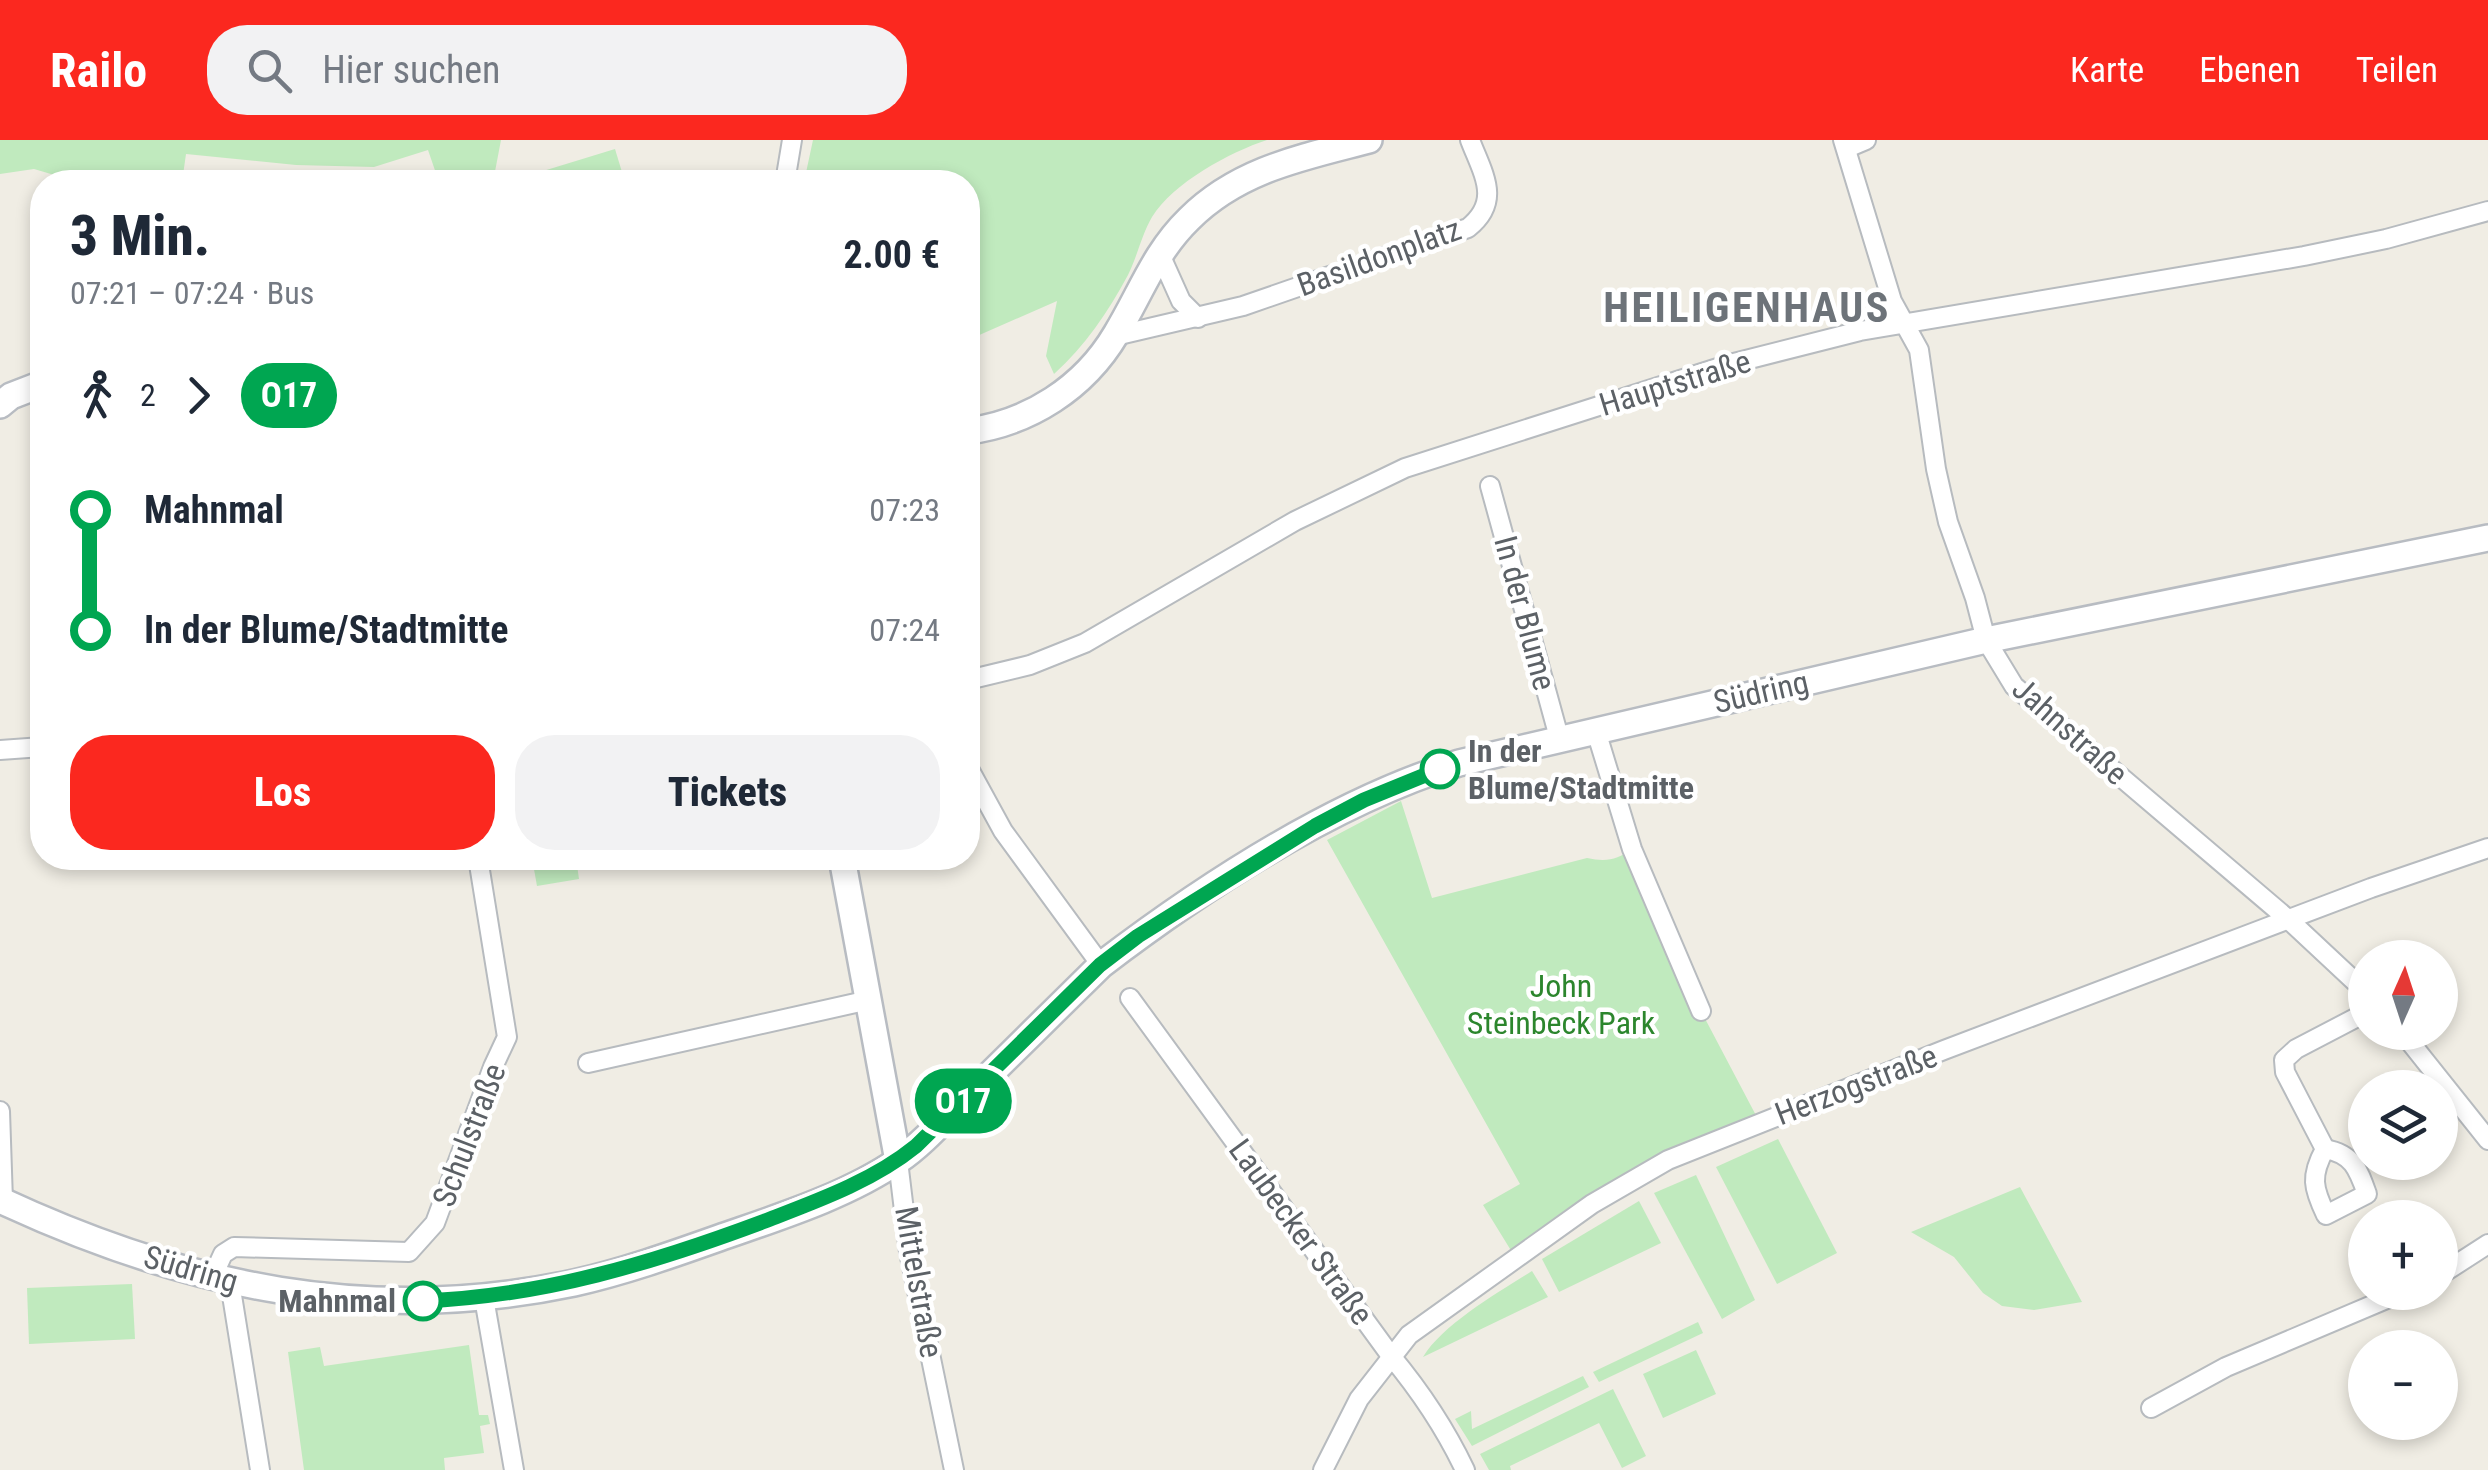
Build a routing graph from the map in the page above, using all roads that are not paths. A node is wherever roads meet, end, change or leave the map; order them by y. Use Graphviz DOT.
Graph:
graph roads {
  1 [pos="792,140"];
  2 [pos="1370,140"];
  3 [pos="1470,140"];
  4 [pos="1866,140"];
  5 [pos="1845,144"];
  6 [pos="787,170"];
  7 [pos="2488,210"];
  8 [pos="1159,252"];
  9 [pos="1198,318"];
  10 [pos="1905,323"];
  11 [pos="1115,336"];
  12 [pos="30,387"];
  13 [pos="4,394"];
  14 [pos="980,429"];
  15 [pos="1490,486"];
  16 [pos="2488,538"];
  17 [pos="1986,640"];
  18 [pos="980,677"];
  19 [pos="1596,731"];
  20 [pos="1560,741"];
  21 [pos="30,747"];
  22 [pos="0,750"];
  23 [pos="980,789"];
  24 [pos="2488,848"];
  25 [pos="480,870"];
  26 [pos="844,870"];
  27 [pos="2289,920"];
  28 [pos="1100,965"];
  29 [pos="2348,975"];
  30 [pos="1130,998"];
  31 [pos="869,1000"];
  32 [pos="1701,1011"];
  33 [pos="2348,1022"];
  34 [pos="2416,1050"];
  35 [pos="588,1063"];
  36 [pos="0,1111"];
  37 [pos="2488,1140"];
  38 [pos="2325,1149"];
  39 [pos="898,1161"];
  40 [pos="2,1201"];
  41 [pos="2488,1244"];
  42 [pos="2458,1263"];
  43 [pos="221,1281"];
  44 [pos="484,1298"];
  45 [pos="2361,1310"];
  46 [pos="1391,1356"];
  47 [pos="2151,1408"];
  48 [pos="260,1470"];
  49 [pos="514,1470"];
  50 [pos="954,1470"];
  51 [pos="1323,1470"];
  52 [pos="1465,1470"];
  1 -- 6 [label="street"];
  2 -- 8 [label="street"];
  3 -- 9 [label="street, Basildonplatz"];
  4 -- 5 [label="street"];
  5 -- 10 [label="street, Jahnstraße"];
  7 -- 10 [label="street, Hauptstraße"];
  8 -- 9 [label="street"];
  8 -- 11 [label="street"];
  9 -- 11 [label="street, Basildonplatz"];
  10 -- 17 [label="street, Jahnstraße"];
  10 -- 18 [label="street, Hauptstraße"];
  11 -- 14 [label="street"];
  12 -- 13 [label="street"];
  15 -- 20 [label="street, In der Blume"];
  16 -- 17 [label="street, Südring"];
  17 -- 19 [label="street, Südring"];
  17 -- 27 [label="street, Jahnstraße"];
  19 -- 20 [label="street, Südring"];
  19 -- 32 [label="street"];
  20 -- 28 [label="street, Südring"];
  21 -- 22 [label="street"];
  23 -- 28 [label="street"];
  24 -- 27 [label="street, Herzogstraße"];
  25 -- 43 [label="street, Schulstraße"];
  26 -- 31 [label="street, Mittelstraße"];
  27 -- 29 [label="street, Jahnstraße"];
  27 -- 46 [label="street, Herzogstraße"];
  28 -- 39 [label="street, Südring"];
  30 -- 46 [label="street, Laubecker Straße"];
  31 -- 35 [label="street"];
  31 -- 39 [label="street, Mittelstraße"];
  33 -- 38 [label="street"];
  34 -- 37 [label="street"];
  36 -- 40 [label="street"];
  39 -- 44 [label="street, Südring"];
  39 -- 50 [label="street, Mittelstraße"];
  40 -- 43 [label="street, Südring"];
  41 -- 42 [label="street"];
  43 -- 44 [label="street, Südring"];
  43 -- 48 [label="street"];
  44 -- 49 [label="street"];
  45 -- 47 [label="street"];
  46 -- 51 [label="street, Herzogstraße"];
  46 -- 52 [label="street, Laubecker Straße"];
}
